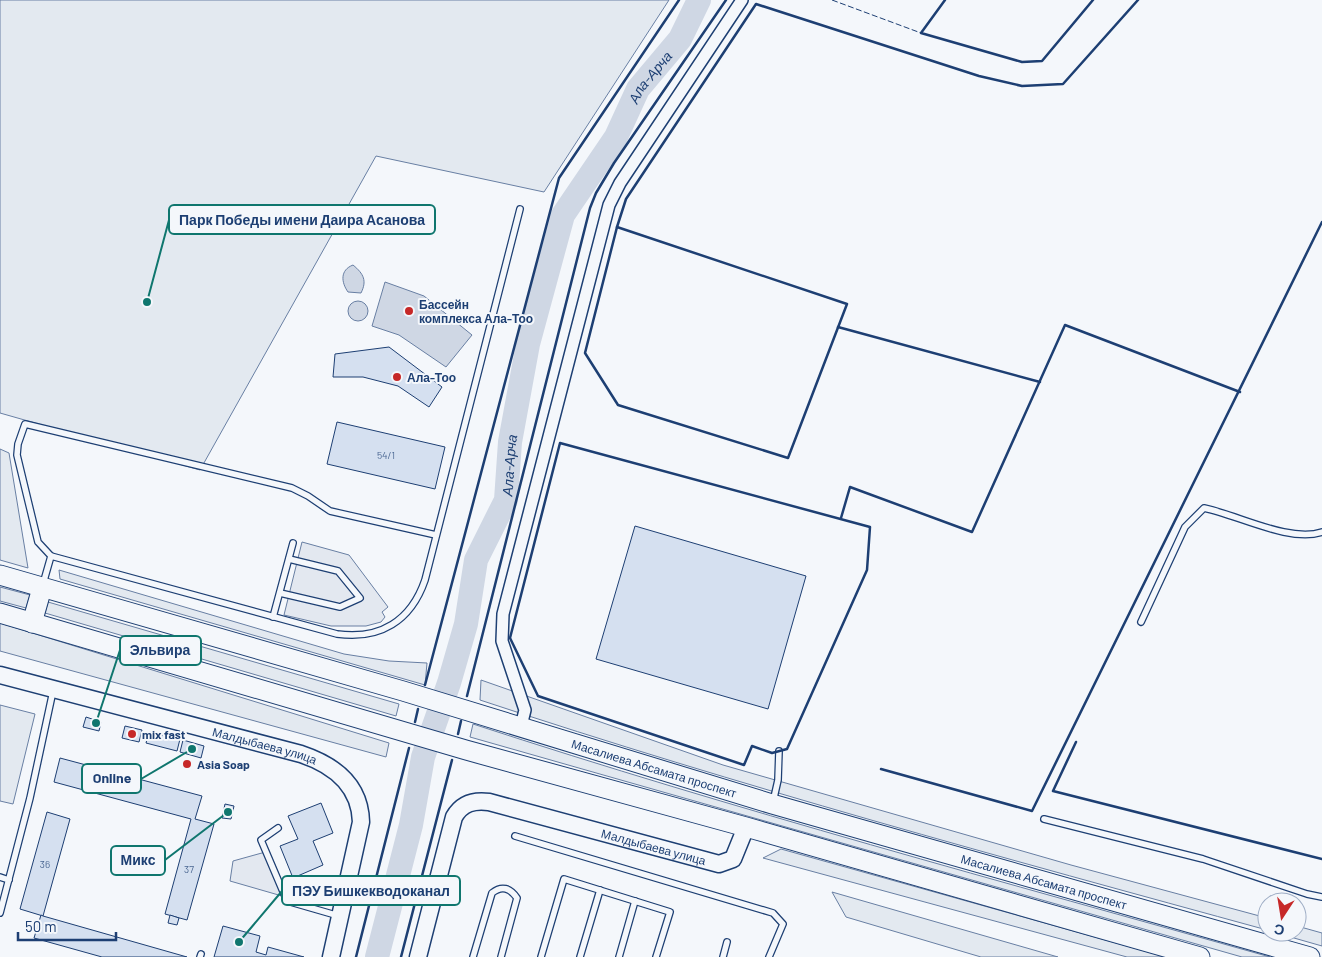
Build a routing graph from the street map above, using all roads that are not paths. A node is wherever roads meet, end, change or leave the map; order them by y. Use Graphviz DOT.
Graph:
graph roads {
  1 [pos="742,0"];
  2 [pos="520,209"];
  3 [pos="1322,532"];
  4 [pos="436,535"];
  5 [pos="293,543"];
  6 [pos="51,556"];
  7 [pos="289,559"];
  8 [pos="0,575"];
  9 [pos="42,588"];
  10 [pos="280,593"];
  11 [pos="0,613"];
  12 [pos="273,617"];
  13 [pos="1141,622"];
  14 [pos="32,623"];
  15 [pos="0,675"];
  16 [pos="53,690"];
  17 [pos="521,726"];
  18 [pos="779,751"];
  19 [pos="772,804"];
  20 [pos="1044,819"];
  21 [pos="746,827"];
  22 [pos="278,828"];
  23 [pos="515,836"];
  24 [pos="0,877"];
  25 [pos="9,880"];
  26 [pos="600,890"];
  27 [pos="1322,897"];
  28 [pos="635,901"];
  29 [pos="0,913"];
  30 [pos="341,916"];
  31 [pos="727,942"];
  32 [pos="331,957"];
  33 [pos="418,957"];
  34 [pos="473,957"];
  35 [pos="501,957"];
  36 [pos="541,957"];
  37 [pos="580,957"];
  38 [pos="619,957"];
  39 [pos="656,957"];
  40 [pos="723,957"];
  41 [pos="769,957"];
  42 [pos="1200,957"];
  43 [pos="1310,957"];
  1 -- 17 [label="street"];
  2 -- 4 [label="lane"];
  3 -- 13 [label="lane"];
  4 -- 6 [label="lane"];
  4 -- 12 [label="lane"];
  5 -- 7 [label="lane"];
  6 -- 9 [label="lane"];
  6 -- 12 [label="lane"];
  7 -- 10 [label="lane"];
  7 -- 10 [label="lane"];
  8 -- 9 [label="main road, Масалиева Абсамата проспект"];
  9 -- 14 [label="main road"];
  9 -- 17 [label="main road, Масалиева Абсамата проспект"];
  10 -- 12 [label="lane"];
  11 -- 14 [label="main road"];
  14 -- 21 [label="main road"];
  15 -- 16 [label="street, Малдыбаева улица"];
  16 -- 25 [label="lane"];
  16 -- 30 [label="street, Малдыбаева улица"];
  17 -- 19 [label="main road, Масалиева Абсамата проспект"];
  18 -- 19 [label="lane"];
  19 -- 43 [label="main road, Масалиева Абсамата проспект"];
  20 -- 27 [label="lane"];
  21 -- 33 [label="street, Малдыбаева улица"];
  21 -- 42 [label="main road"];
  22 -- 30 [label="lane"];
  23 -- 41 [label="lane"];
  24 -- 25 [label="lane"];
  25 -- 29 [label="lane"];
  26 -- 28 [label="lane"];
  26 -- 36 [label="lane"];
  26 -- 37 [label="lane"];
  28 -- 38 [label="lane"];
  28 -- 39 [label="lane"];
  30 -- 32 [label="street, Малдыбаева улица"];
  31 -- 40 [label="lane"];
  34 -- 35 [label="lane"];
}
